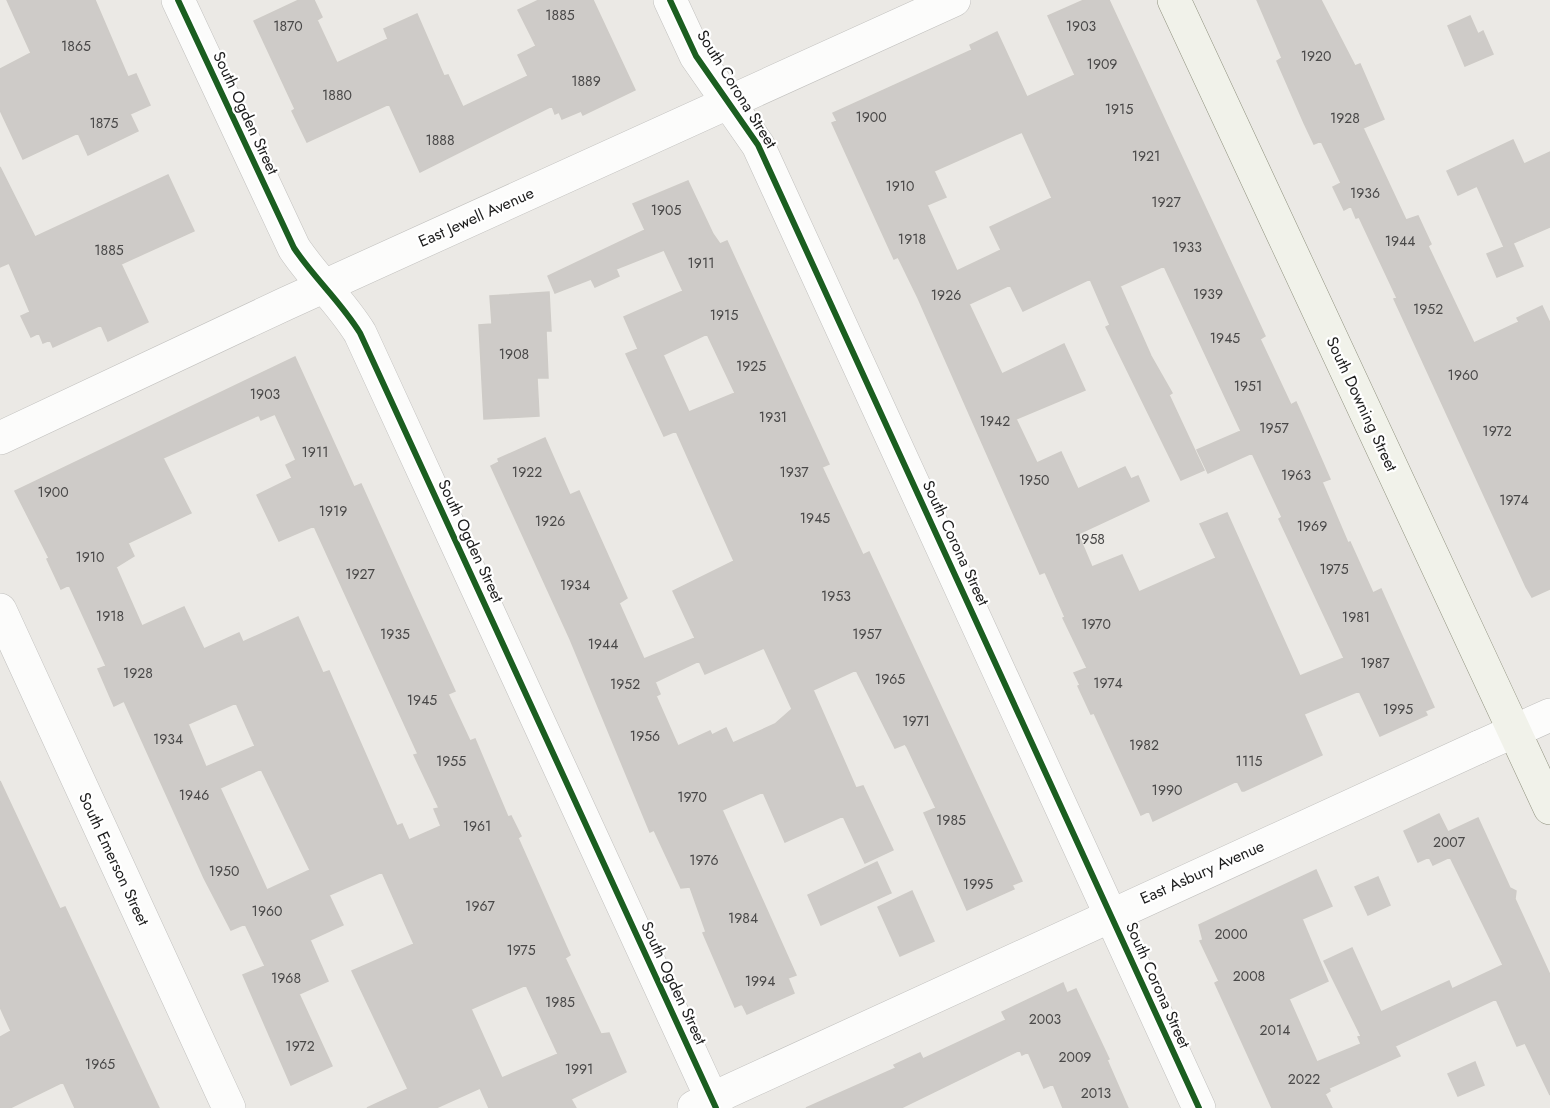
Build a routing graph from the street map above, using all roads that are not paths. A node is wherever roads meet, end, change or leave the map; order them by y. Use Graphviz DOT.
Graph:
graph roads {
  1 [pos="178,0"];
  2 [pos="670,0"];
  3 [pos="954,0"];
  4 [pos="1174,0"];
  5 [pos="730,103"];
  6 [pos="324,287"];
  7 [pos="0,438"];
  8 [pos="0,610"];
  9 [pos="1550,715"];
  10 [pos="1515,731"];
  11 [pos="1550,808"];
  12 [pos="1111,914"];
  13 [pos="707,1105"];
  14 [pos="229,1108"];
  15 [pos="1199,1108"];
  1 -- 6 [label="street, South Ogden Street"];
  2 -- 5 [label="street, South Corona Street"];
  3 -- 5 [label="street, East Jewell Avenue"];
  4 -- 10 [label="main road, South Downing Street"];
  5 -- 6 [label="street, East Jewell Avenue"];
  5 -- 12 [label="street, South Corona Street"];
  6 -- 7 [label="street, East Jewell Avenue"];
  6 -- 13 [label="street, South Ogden Street"];
  8 -- 14 [label="street, South Emerson Street"];
  9 -- 10 [label="street, East Asbury Avenue"];
  10 -- 11 [label="main road, South Downing Street"];
  10 -- 12 [label="street, East Asbury Avenue"];
  12 -- 13 [label="street, East Asbury Avenue"];
  12 -- 15 [label="street, South Corona Street"];
}
